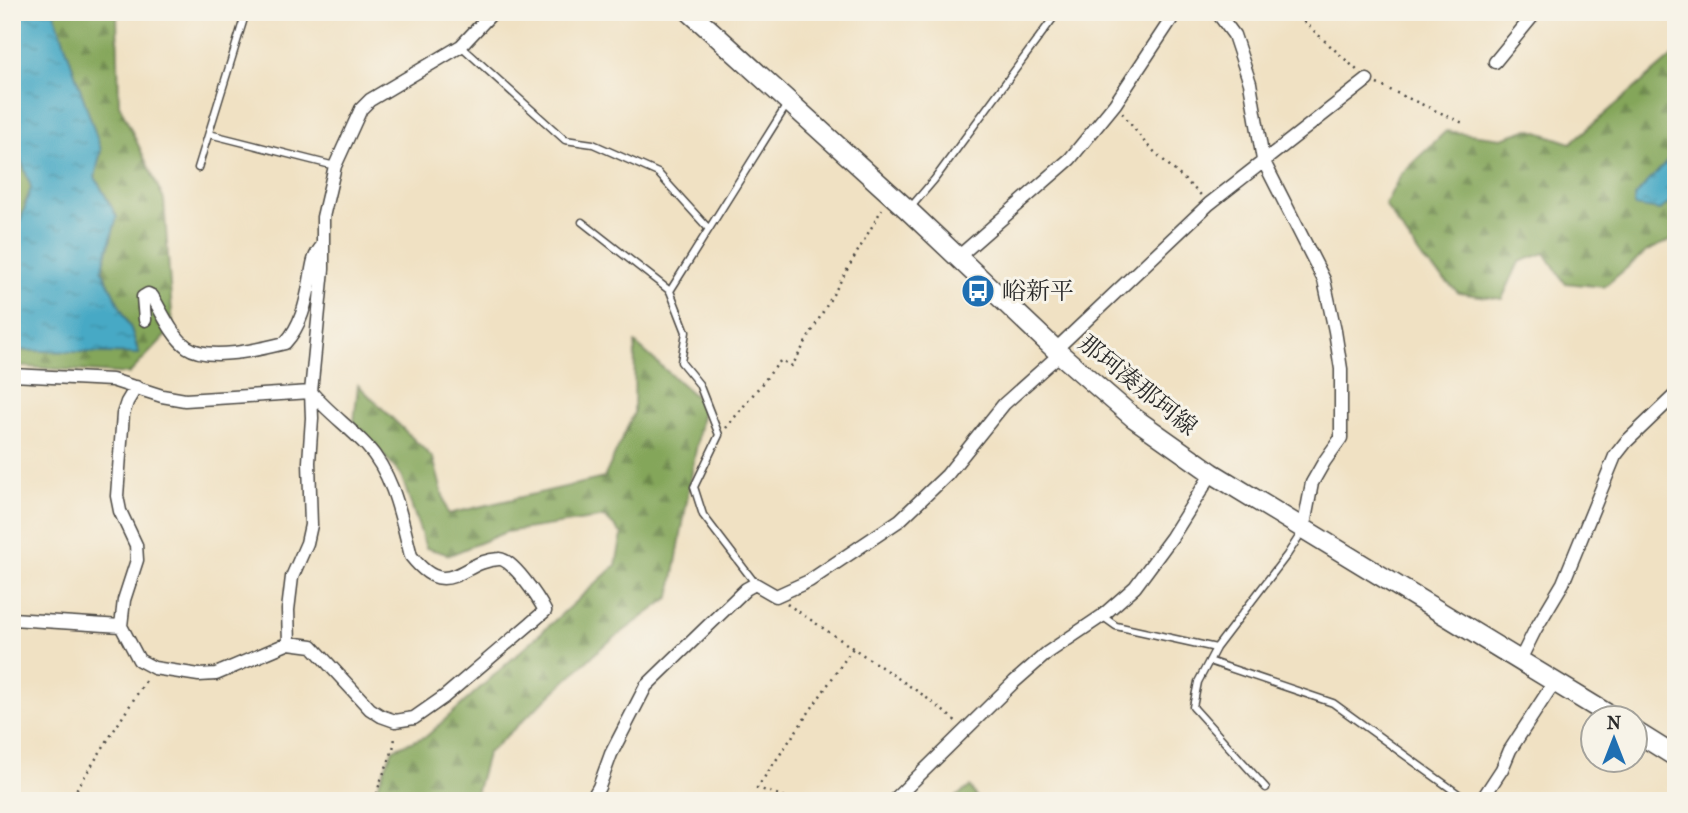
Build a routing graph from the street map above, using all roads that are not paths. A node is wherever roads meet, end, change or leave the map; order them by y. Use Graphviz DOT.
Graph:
graph roads {
  1 [pos="246,12"];
  2 [pos="492,12"];
  3 [pos="690,12"];
  4 [pos="1063,12"];
  5 [pos="1176,12"];
  6 [pos="1217,12"];
  7 [pos="1536,12"];
  8 [pos="461,46"];
  9 [pos="1495,62"];
  10 [pos="1367,80"];
  11 [pos="789,102"];
  12 [pos="209,134"];
  13 [pos="1263,160"];
  14 [pos="335,166"];
  15 [pos="198,168"];
  16 [pos="908,210"];
  17 [pos="582,222"];
  18 [pos="708,228"];
  19 [pos="323,245"];
  20 [pos="957,258"];
  21 [pos="670,291"];
  22 [pos="145,320"];
  23 [pos="1057,352"];
  24 [pos="12,375"];
  25 [pos="136,387"];
  26 [pos="311,393"];
  27 [pos="1676,394"];
  28 [pos="1212,474"];
  29 [pos="1303,530"];
  30 [pos="755,584"];
  31 [pos="1102,616"];
  32 [pos="12,620"];
  33 [pos="121,626"];
  34 [pos="289,643"];
  35 [pos="1216,648"];
  36 [pos="1520,660"];
  37 [pos="1209,661"];
  38 [pos="1555,681"];
  39 [pos="1591,704"];
  40 [pos="1650,741"];
  41 [pos="1676,757"];
  42 [pos="1266,788"];
  43 [pos="591,801"];
  44 [pos="892,801"];
  45 [pos="1468,801"];
  46 [pos="1481,801"];
  1 -- 12 [label="lane"];
  2 -- 8 [label="street"];
  3 -- 11 [label="main road, 那珂湊那珂線"];
  4 -- 16 [label="lane"];
  5 -- 20 [label="street"];
  6 -- 13 [label="street"];
  7 -- 9 [label="street"];
  8 -- 14 [label="street"];
  8 -- 18 [label="lane"];
  10 -- 13 [label="street"];
  11 -- 16 [label="main road, 那珂湊那珂線"];
  11 -- 18 [label="lane"];
  12 -- 14 [label="lane"];
  12 -- 15 [label="lane"];
  13 -- 23 [label="street"];
  13 -- 29 [label="street"];
  14 -- 19 [label="street"];
  16 -- 20 [label="main road, 那珂湊那珂線"];
  17 -- 21 [label="lane"];
  18 -- 21 [label="lane"];
  19 -- 22 [label="street"];
  19 -- 26 [label="street"];
  20 -- 23 [label="main road, 那珂湊那珂線"];
  21 -- 30 [label="lane"];
  23 -- 28 [label="main road, 那珂湊那珂線"];
  23 -- 30 [label="street"];
  24 -- 25 [label="street"];
  25 -- 26 [label="street"];
  25 -- 33 [label="street"];
  26 -- 34 [label="street"];
  26 -- 34 [label="street"];
  27 -- 36 [label="street"];
  28 -- 29 [label="main road, 那珂湊那珂線"];
  28 -- 31 [label="street"];
  29 -- 35 [label="lane"];
  29 -- 36 [label="main road, 那珂湊那珂線"];
  30 -- 43 [label="street"];
  31 -- 35 [label="lane"];
  31 -- 44 [label="street"];
  32 -- 33 [label="street"];
  33 -- 34 [label="street"];
  35 -- 37 [label="lane"];
  36 -- 38 [label="main road, 那珂湊那珂線"];
  37 -- 42 [label="lane"];
  37 -- 45 [label="lane"];
  38 -- 39 [label="main road, 那珂湊那珂線"];
  38 -- 46 [label="street"];
  40 -- 41 [label="main road"];
}
